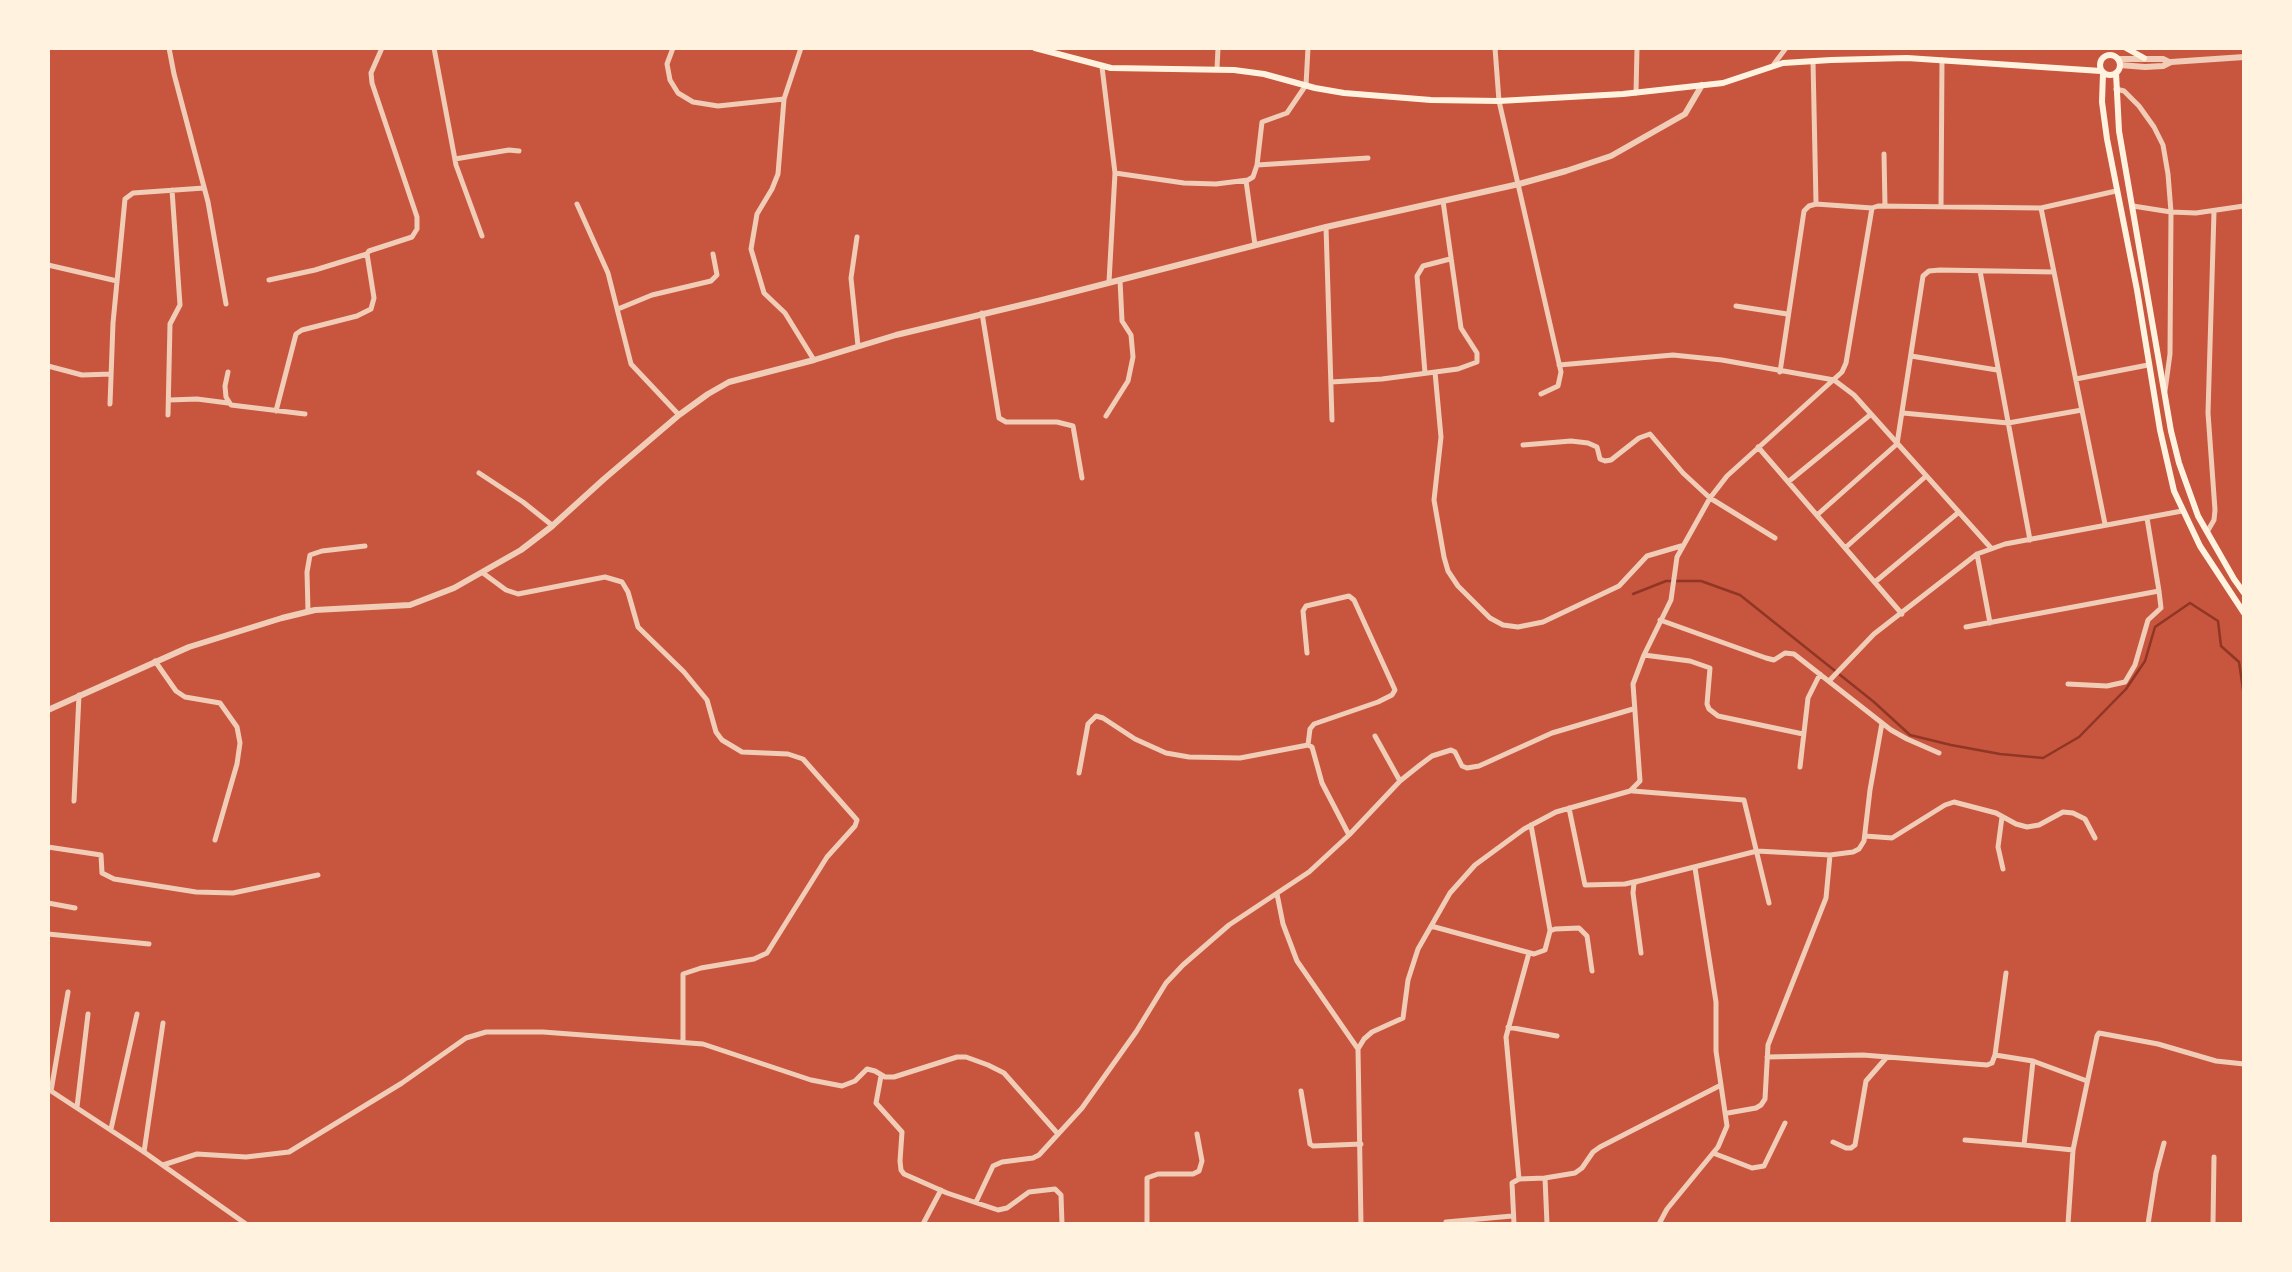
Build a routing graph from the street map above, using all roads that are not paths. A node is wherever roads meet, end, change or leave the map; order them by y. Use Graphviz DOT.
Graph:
graph roads {
  1 [pos="169,48"];
  2 [pos="382,48"];
  3 [pos="434,48"];
  4 [pos="673,48"];
  5 [pos="801,48"];
  6 [pos="1035,48"];
  7 [pos="1218,48"];
  8 [pos="1308,48"];
  9 [pos="1495,48"];
  10 [pos="1637,48"];
  11 [pos="1786,48"];
  12 [pos="2104,48"];
  13 [pos="2116,48"];
  14 [pos="2126,48"];
  15 [pos="2103,57"];
  16 [pos="2244,57"];
  17 [pos="2144,58"];
  18 [pos="1942,60"];
  19 [pos="1813,61"];
  20 [pos="2170,62"];
  21 [pos="2118,64"];
  22 [pos="1102,66"];
  23 [pos="1772,67"];
  24 [pos="1216,70"];
  25 [pos="2102,72"];
  26 [pos="1306,85"];
  27 [pos="1702,85"];
  28 [pos="2116,90"];
  29 [pos="1636,93"];
  30 [pos="784,99"];
  31 [pos="1498,101"];
  32 [pos="518,152"];
  33 [pos="1884,154"];
  34 [pos="1368,158"];
  35 [pos="455,159"];
  36 [pos="1257,164"];
  37 [pos="1115,173"];
  38 [pos="1246,181"];
  39 [pos="1519,184"];
  40 [pos="204,188"];
  41 [pos="172,190"];
  42 [pos="2116,191"];
  43 [pos="1443,201"];
  44 [pos="577,204"];
  45 [pos="1816,204"];
  46 [pos="1885,206"];
  47 [pos="2133,206"];
  48 [pos="2244,206"];
  49 [pos="1872,208"];
  50 [pos="1941,208"];
  51 [pos="2041,208"];
  52 [pos="2170,212"];
  53 [pos="2214,212"];
  54 [pos="1326,227"];
  55 [pos="482,236"];
  56 [pos="857,238"];
  57 [pos="1255,246"];
  58 [pos="366,254"];
  59 [pos="713,254"];
  60 [pos="1450,259"];
  61 [pos="48,265"];
  62 [pos="1980,271"];
  63 [pos="2054,272"];
  64 [pos="269,280"];
  65 [pos="1120,280"];
  66 [pos="116,281"];
  67 [pos="1110,282"];
  68 [pos="226,304"];
  69 [pos="1736,306"];
  70 [pos="618,309"];
  71 [pos="982,314"];
  72 [pos="1788,314"];
  73 [pos="858,346"];
  74 [pos="1911,356"];
  75 [pos="814,360"];
  76 [pos="2148,364"];
  77 [pos="1559,365"];
  78 [pos="48,366"];
  79 [pos="1998,370"];
  80 [pos="228,372"];
  81 [pos="1435,372"];
  82 [pos="1780,372"];
  83 [pos="1425,373"];
  84 [pos="111,374"];
  85 [pos="2076,379"];
  86 [pos="1834,380"];
  87 [pos="1331,382"];
  88 [pos="1541,394"];
  89 [pos="2164,394"];
  90 [pos="169,400"];
  91 [pos="228,403"];
  92 [pos="110,404"];
  93 [pos="2082,410"];
  94 [pos="276,411"];
  95 [pos="1903,412"];
  96 [pos="305,414"];
  97 [pos="679,415"];
  98 [pos="1870,415"];
  99 [pos="168,416"];
  100 [pos="1106,416"];
  101 [pos="1332,420"];
  102 [pos="2008,422"];
  103 [pos="1523,444"];
  104 [pos="1897,444"];
  105 [pos="1758,447"];
  106 [pos="479,472"];
  107 [pos="1926,476"];
  108 [pos="1082,478"];
  109 [pos="1788,482"];
  110 [pos="1710,498"];
  111 [pos="2182,511"];
  112 [pos="1959,512"];
  113 [pos="1817,515"];
  114 [pos="2148,518"];
  115 [pos="553,526"];
  116 [pos="2106,526"];
  117 [pos="2207,532"];
  118 [pos="1775,538"];
  119 [pos="2030,540"];
  120 [pos="364,546"];
  121 [pos="1682,546"];
  122 [pos="1845,548"];
  123 [pos="1991,548"];
  124 [pos="1978,554"];
  125 [pos="483,573"];
  126 [pos="1875,582"];
  127 [pos="2159,591"];
  128 [pos="2244,593"];
  129 [pos="308,612"];
  130 [pos="2244,613"];
  131 [pos="1902,614"];
  132 [pos="1660,620"];
  133 [pos="1990,623"];
  134 [pos="1966,627"];
  135 [pos="1307,653"];
  136 [pos="1644,654"];
  137 [pos="154,661"];
  138 [pos="1820,674"];
  139 [pos="1832,678"];
  140 [pos="2068,684"];
  141 [pos="79,694"];
  142 [pos="1634,709"];
  143 [pos="48,710"];
  144 [pos="1882,723"];
  145 [pos="1804,734"];
  146 [pos="1375,736"];
  147 [pos="1308,745"];
  148 [pos="1939,753"];
  149 [pos="1800,766"];
  150 [pos="1079,773"];
  151 [pos="1400,781"];
  152 [pos="1630,791"];
  153 [pos="74,801"];
  154 [pos="1569,808"];
  155 [pos="2002,817"];
  156 [pos="1531,825"];
  157 [pos="1349,834"];
  158 [pos="1865,836"];
  159 [pos="2095,838"];
  160 [pos="215,840"];
  161 [pos="48,847"];
  162 [pos="1757,851"];
  163 [pos="1830,855"];
  164 [pos="1695,867"];
  165 [pos="2002,868"];
  166 [pos="318,875"];
  167 [pos="1639,880"];
  168 [pos="1277,894"];
  169 [pos="48,903"];
  170 [pos="1768,903"];
  171 [pos="75,908"];
  172 [pos="1431,926"];
  173 [pos="1550,931"];
  174 [pos="48,934"];
  175 [pos="149,944"];
  176 [pos="1641,952"];
  177 [pos="1529,953"];
  178 [pos="1592,971"];
  179 [pos="2006,973"];
  180 [pos="68,992"];
  181 [pos="88,1014"];
  182 [pos="137,1014"];
  183 [pos="163,1023"];
  184 [pos="1508,1027"];
  185 [pos="1557,1036"];
  186 [pos="683,1041"];
  187 [pos="1358,1049"];
  188 [pos="1887,1056"];
  189 [pos="1995,1056"];
  190 [pos="1767,1057"];
  191 [pos="2034,1061"];
  192 [pos="2244,1064"];
  193 [pos="881,1076"];
  194 [pos="2087,1081"];
  195 [pos="1722,1085"];
  196 [pos="49,1090"];
  197 [pos="1301,1091"];
  198 [pos="77,1107"];
  199 [pos="1726,1113"];
  200 [pos="1785,1124"];
  201 [pos="111,1129"];
  202 [pos="1058,1134"];
  203 [pos="1198,1134"];
  204 [pos="1965,1140"];
  205 [pos="1833,1142"];
  206 [pos="2164,1142"];
  207 [pos="1361,1144"];
  208 [pos="2024,1145"];
  209 [pos="2073,1150"];
  210 [pos="144,1152"];
  211 [pos="1714,1153"];
  212 [pos="2214,1156"];
  213 [pos="162,1165"];
  214 [pos="1546,1178"];
  215 [pos="1519,1179"];
  216 [pos="942,1190"];
  217 [pos="976,1202"];
  218 [pos="1514,1216"];
  219 [pos="1446,1222"];
  220 [pos="246,1224"];
  221 [pos="923,1224"];
  222 [pos="1062,1224"];
  223 [pos="1147,1224"];
  224 [pos="1361,1224"];
  225 [pos="1514,1224"];
  226 [pos="1547,1224"];
  227 [pos="1659,1224"];
  228 [pos="2068,1224"];
  229 [pos="2148,1224"];
  230 [pos="2213,1224"];
  1 -- 40 [label="street"];
  2 -- 58 [label="street"];
  3 -- 35 [label="street"];
  4 -- 30 [label="street"];
  5 -- 30 [label="street"];
  6 -- 22 [label="main road"];
  7 -- 24 [label="street"];
  8 -- 26 [label="street"];
  9 -- 31 [label="street"];
  10 -- 29 [label="street"];
  11 -- 23 [label="street"];
  12 -- 15 [label="main road"];
  13 -- 21 [label="main road"];
  14 -- 17 [label="main road"];
  15 -- 21 [label="main road"];
  15 -- 25 [label="main road"];
  16 -- 20 [label="street"];
  17 -- 20 [label="street"];
  17 -- 21 [label="street"];
  18 -- 19 [label="main road"];
  18 -- 25 [label="main road"];
  18 -- 50 [label="street"];
  19 -- 23 [label="main road"];
  19 -- 45 [label="street"];
  20 -- 21 [label="street"];
  21 -- 25 [label="main road"];
  21 -- 28 [label="main road"];
  22 -- 24 [label="main road"];
  22 -- 37 [label="street"];
  23 -- 27 [label="main road"];
  24 -- 26 [label="main road"];
  25 -- 42 [label="main road"];
  26 -- 31 [label="main road"];
  26 -- 36 [label="street"];
  27 -- 29 [label="main road"];
  27 -- 39 [label="street"];
  28 -- 47 [label="main road"];
  28 -- 52 [label="street"];
  29 -- 31 [label="main road"];
  30 -- 75 [label="street"];
  31 -- 39 [label="street"];
  32 -- 35 [label="street"];
  33 -- 46 [label="street"];
  34 -- 36 [label="street"];
  35 -- 55 [label="street"];
  36 -- 38 [label="street"];
  37 -- 38 [label="street"];
  37 -- 67 [label="street"];
  38 -- 57 [label="street"];
  39 -- 43 [label="street"];
  39 -- 77 [label="street"];
  40 -- 41 [label="street"];
  40 -- 68 [label="street"];
  41 -- 66 [label="street"];
  41 -- 90 [label="street"];
  42 -- 51 [label="street"];
  42 -- 76 [label="main road"];
  43 -- 54 [label="street"];
  43 -- 60 [label="street"];
  44 -- 70 [label="street"];
  45 -- 49 [label="street"];
  45 -- 72 [label="street"];
  46 -- 49 [label="street"];
  46 -- 50 [label="street"];
  47 -- 52 [label="street"];
  47 -- 89 [label="main road"];
  48 -- 53 [label="street"];
  49 -- 86 [label="street"];
  50 -- 51 [label="street"];
  51 -- 63 [label="street"];
  52 -- 53 [label="street"];
  52 -- 89 [label="street"];
  53 -- 117 [label="street"];
  54 -- 57 [label="street"];
  54 -- 87 [label="street"];
  56 -- 73 [label="street"];
  57 -- 65 [label="street"];
  58 -- 64 [label="street"];
  58 -- 94 [label="street"];
  59 -- 70 [label="street"];
  60 -- 81 [label="street"];
  60 -- 83 [label="street"];
  61 -- 66 [label="street"];
  62 -- 63 [label="street"];
  62 -- 74 [label="street"];
  62 -- 79 [label="street"];
  63 -- 85 [label="street"];
  65 -- 67 [label="street"];
  65 -- 100 [label="street"];
  66 -- 84 [label="street"];
  67 -- 71 [label="street"];
  69 -- 72 [label="street"];
  70 -- 97 [label="street"];
  71 -- 73 [label="street"];
  71 -- 108 [label="street"];
  72 -- 82 [label="street"];
  73 -- 75 [label="street"];
  74 -- 79 [label="street"];
  74 -- 95 [label="street"];
  75 -- 97 [label="street"];
  76 -- 85 [label="street"];
  76 -- 111 [label="main road"];
  77 -- 82 [label="street"];
  77 -- 88 [label="street"];
  78 -- 84 [label="street"];
  79 -- 102 [label="street"];
  80 -- 91 [label="street"];
  81 -- 83 [label="street"];
  81 -- 121 [label="street"];
  82 -- 86 [label="street"];
  83 -- 87 [label="street"];
  84 -- 92 [label="street"];
  85 -- 93 [label="street"];
  86 -- 98 [label="street"];
  86 -- 105 [label="street"];
  87 -- 101 [label="street"];
  89 -- 117 [label="main road"];
  90 -- 91 [label="street"];
  90 -- 99 [label="street"];
  91 -- 94 [label="street"];
  93 -- 102 [label="street"];
  93 -- 116 [label="street"];
  94 -- 96 [label="street"];
  95 -- 102 [label="street"];
  95 -- 104 [label="street"];
  97 -- 115 [label="street"];
  98 -- 104 [label="street"];
  98 -- 109 [label="street"];
  102 -- 119 [label="street"];
  103 -- 110 [label="street"];
  104 -- 107 [label="street"];
  104 -- 113 [label="street"];
  105 -- 109 [label="street"];
  105 -- 110 [label="street"];
  106 -- 115 [label="street"];
  107 -- 112 [label="street"];
  107 -- 122 [label="street"];
  109 -- 113 [label="street"];
  110 -- 118 [label="street"];
  110 -- 121 [label="street"];
  111 -- 114 [label="street"];
  111 -- 130 [label="main road"];
  112 -- 123 [label="street"];
  112 -- 126 [label="street"];
  113 -- 122 [label="street"];
  114 -- 116 [label="street"];
  114 -- 127 [label="street"];
  115 -- 125 [label="street"];
  116 -- 119 [label="street"];
  117 -- 128 [label="main road"];
  119 -- 123 [label="street"];
  120 -- 129 [label="street"];
  121 -- 132 [label="street"];
  122 -- 126 [label="street"];
  123 -- 124 [label="street"];
  124 -- 131 [label="street"];
  124 -- 133 [label="street"];
  125 -- 129 [label="street"];
  125 -- 186 [label="street"];
  126 -- 131 [label="street"];
  127 -- 133 [label="street"];
  127 -- 140 [label="street"];
  129 -- 137 [label="street"];
  131 -- 139 [label="street"];
  132 -- 136 [label="street"];
  132 -- 138 [label="street"];
  133 -- 134 [label="street"];
  135 -- 147 [label="street"];
  136 -- 142 [label="street"];
  136 -- 145 [label="street"];
  137 -- 141 [label="street"];
  137 -- 160 [label="street"];
  138 -- 139 [label="street"];
  138 -- 145 [label="street"];
  139 -- 144 [label="street"];
  141 -- 143 [label="street"];
  141 -- 153 [label="street"];
  142 -- 151 [label="street"];
  142 -- 152 [label="street"];
  144 -- 148 [label="street"];
  144 -- 158 [label="street"];
  145 -- 149 [label="street"];
  146 -- 151 [label="street"];
  147 -- 150 [label="street"];
  147 -- 157 [label="street"];
  151 -- 157 [label="street"];
  152 -- 154 [label="street"];
  152 -- 162 [label="street"];
  154 -- 156 [label="street"];
  154 -- 167 [label="street"];
  155 -- 158 [label="street"];
  155 -- 159 [label="street"];
  155 -- 165 [label="street"];
  156 -- 172 [label="street"];
  156 -- 173 [label="street"];
  157 -- 168 [label="street"];
  158 -- 163 [label="street"];
  161 -- 166 [label="street"];
  162 -- 163 [label="street"];
  162 -- 164 [label="street"];
  162 -- 170 [label="street"];
  163 -- 190 [label="street"];
  164 -- 167 [label="street"];
  164 -- 195 [label="street"];
  167 -- 176 [label="street"];
  168 -- 187 [label="street"];
  168 -- 202 [label="street"];
  169 -- 171 [label="street"];
  172 -- 177 [label="street"];
  172 -- 187 [label="street"];
  173 -- 177 [label="street"];
  173 -- 178 [label="street"];
  174 -- 175 [label="street"];
  177 -- 184 [label="street"];
  179 -- 189 [label="street"];
  180 -- 196 [label="street"];
  181 -- 198 [label="street"];
  182 -- 201 [label="street"];
  183 -- 210 [label="street"];
  184 -- 185 [label="street"];
  184 -- 215 [label="street"];
  186 -- 193 [label="street"];
  186 -- 213 [label="street"];
  187 -- 207 [label="street"];
  188 -- 189 [label="street"];
  188 -- 190 [label="street"];
  188 -- 205 [label="street"];
  189 -- 191 [label="street"];
  190 -- 199 [label="street"];
  191 -- 194 [label="street"];
  191 -- 208 [label="street"];
  192 -- 194 [label="street"];
  193 -- 202 [label="street"];
  193 -- 216 [label="street"];
  194 -- 209 [label="street"];
  195 -- 199 [label="street"];
  195 -- 214 [label="street"];
  196 -- 198 [label="street"];
  197 -- 207 [label="street"];
  198 -- 201 [label="street"];
  199 -- 211 [label="street"];
  200 -- 211 [label="street"];
  201 -- 210 [label="street"];
  202 -- 217 [label="street"];
  203 -- 223 [label="street"];
  204 -- 208 [label="street"];
  206 -- 229 [label="street"];
  207 -- 224 [label="street"];
  208 -- 209 [label="street"];
  209 -- 228 [label="street"];
  210 -- 213 [label="street"];
  211 -- 227 [label="street"];
  212 -- 230 [label="street"];
  213 -- 220 [label="street"];
  214 -- 215 [label="street"];
  214 -- 226 [label="street"];
  215 -- 218 [label="street"];
  216 -- 217 [label="street"];
  216 -- 221 [label="street"];
  217 -- 222 [label="street"];
  218 -- 219 [label="street"];
  218 -- 225 [label="street"];
}
